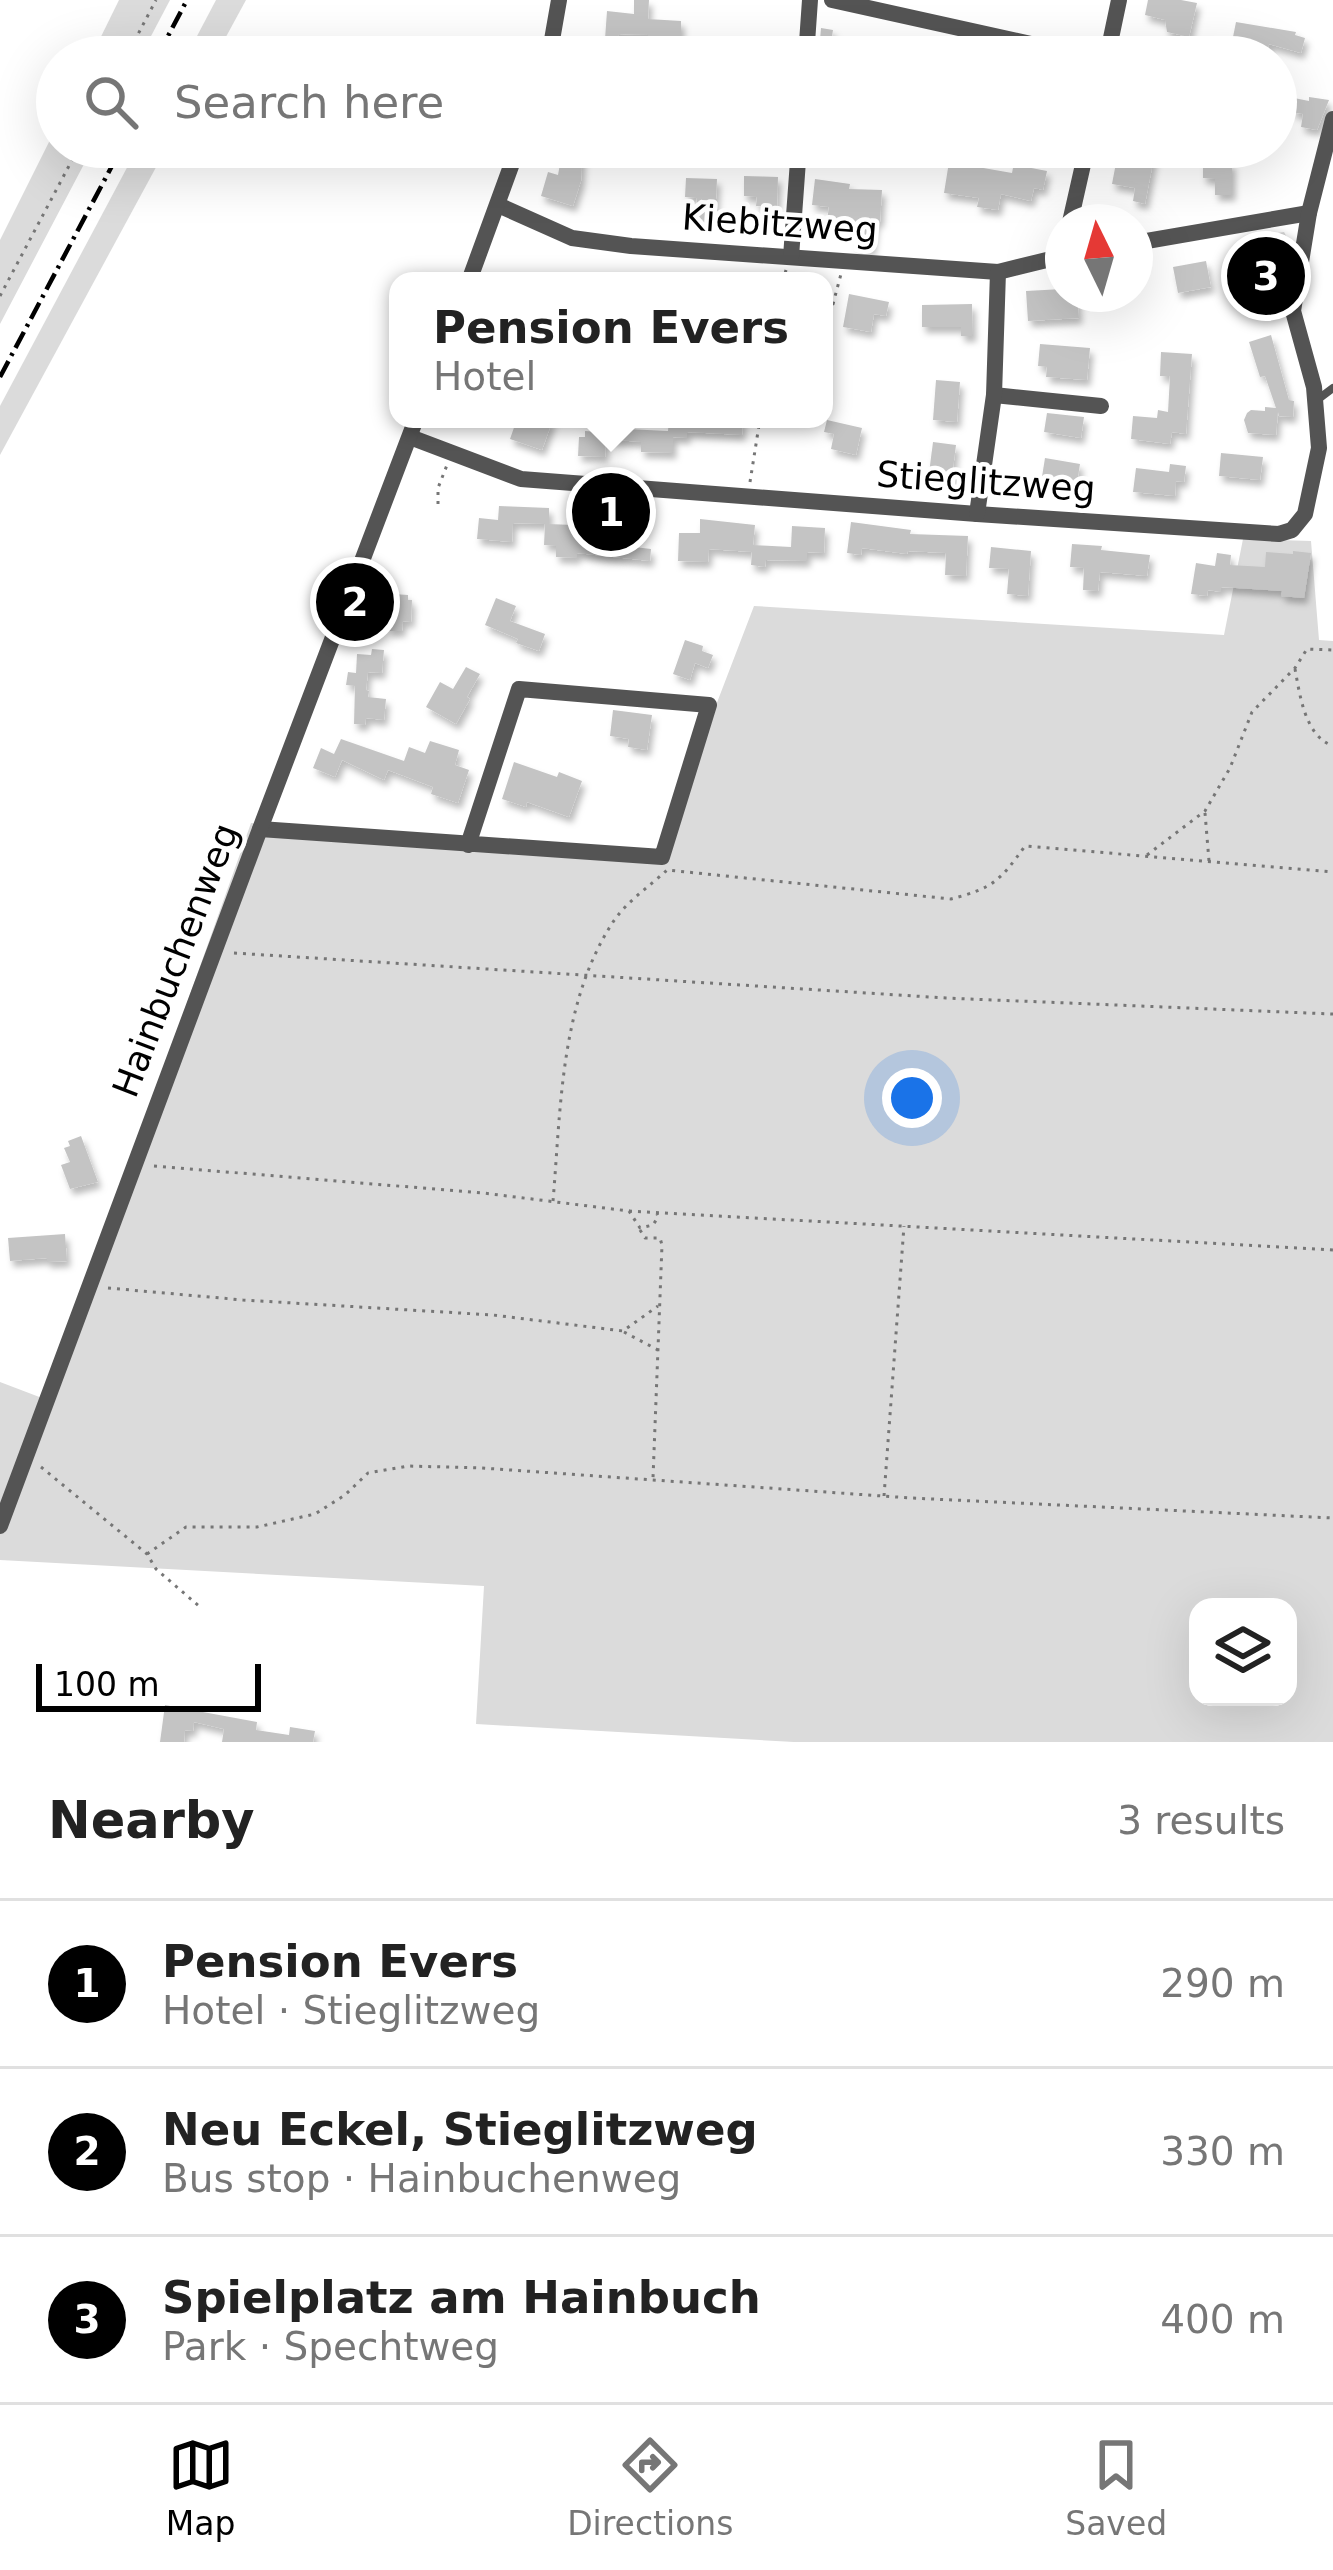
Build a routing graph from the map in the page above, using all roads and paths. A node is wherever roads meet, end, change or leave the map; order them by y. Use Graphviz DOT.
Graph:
graph roads {
  1 [pos="156,0"];
  2 [pos="560,0"];
  3 [pos="810,0"];
  4 [pos="832,0"];
  5 [pos="1119,0"];
  6 [pos="137,36"];
  7 [pos="554,36"];
  8 [pos="807,36"];
  9 [pos="995,36"];
  10 [pos="1111,36"];
  11 [pos="1333,119"];
  12 [pos="68,168"];
  13 [pos="511,168"];
  14 [pos="797,168"];
  15 [pos="1082,168"];
  16 [pos="1074,204"];
  17 [pos="498,205"];
  18 [pos="1309,214"];
  19 [pos="1153,240"];
  20 [pos="790,257"];
  21 [pos="1045,260"];
  22 [pos="844,261"];
  23 [pos="472,272"];
  24 [pos="998,272"];
  25 [pos="0,296"];
  26 [pos="833,300"];
  27 [pos="1333,388"];
  28 [pos="994,395"];
  29 [pos="1316,401"];
  30 [pos="1101,406"];
  31 [pos="413,428"];
  32 [pos="758,428"];
  33 [pos="452,452"];
  34 [pos="747,497"];
  35 [pos="438,504"];
  36 [pos="977,514"];
  37 [pos="1333,650"];
  38 [pos="1294,668"];
  39 [pos="1333,746"];
  40 [pos="1205,812"];
  41 [pos="260,829"];
  42 [pos="468,845"];
  43 [pos="1146,856"];
  44 [pos="1209,861"];
  45 [pos="1333,872"];
  46 [pos="214,951"];
  47 [pos="586,977"];
  48 [pos="1333,1014"];
  49 [pos="134,1164"];
  50 [pos="553,1201"];
  51 [pos="629,1211"];
  52 [pos="656,1211"];
  53 [pos="904,1224"];
  54 [pos="640,1228"];
  55 [pos="1333,1250"];
  56 [pos="89,1286"];
  57 [pos="658,1306"];
  58 [pos="623,1331"];
  59 [pos="658,1351"];
  60 [pos="26,1454"];
  61 [pos="653,1480"];
  62 [pos="884,1496"];
  63 [pos="1333,1518"];
  64 [pos="0,1526"];
  65 [pos="148,1554"];
  66 [pos="200,1606"];
  1 -- 6 [label="path"];
  2 -- 7 [label="street"];
  3 -- 8 [label="street"];
  4 -- 9 [label="street"];
  5 -- 10 [label="street"];
  11 -- 18 [label="street"];
  12 -- 25 [label="path"];
  13 -- 17 [label="street"];
  14 -- 20 [label="street"];
  15 -- 16 [label="street"];
  17 -- 20 [label="street, Kiebitzweg"];
  17 -- 23 [label="street"];
  18 -- 19 [label="street"];
  18 -- 29 [label="street"];
  20 -- 22 [label="street, Kiebitzweg"];
  21 -- 24 [label="street, Kiebitzweg"];
  22 -- 24 [label="street, Kiebitzweg"];
  22 -- 26 [label="path"];
  24 -- 28 [label="street"];
  27 -- 29 [label="lane"];
  28 -- 30 [label="street"];
  28 -- 36 [label="street"];
  29 -- 36 [label="street, Stieglitzweg"];
  31 -- 33 [label="street, Stieglitzweg"];
  31 -- 41 [label="street, Hainbuchenweg"];
  32 -- 34 [label="path"];
  33 -- 34 [label="street, Stieglitzweg"];
  33 -- 35 [label="path"];
  34 -- 36 [label="street, Stieglitzweg"];
  37 -- 38 [label="path"];
  38 -- 39 [label="path"];
  38 -- 40 [label="path"];
  40 -- 43 [label="path"];
  40 -- 44 [label="path"];
  41 -- 42 [label="street"];
  41 -- 46 [label="street, Hainbuchenweg"];
  42 -- 42 [label="street"];
  43 -- 44 [label="path"];
  43 -- 47 [label="path"];
  44 -- 45 [label="path"];
  46 -- 47 [label="path"];
  46 -- 49 [label="street, Hainbuchenweg"];
  47 -- 48 [label="path"];
  47 -- 50 [label="path"];
  49 -- 50 [label="path"];
  49 -- 56 [label="street, Hainbuchenweg"];
  50 -- 51 [label="path"];
  51 -- 52 [label="path"];
  51 -- 54 [label="path"];
  52 -- 53 [label="path"];
  52 -- 54 [label="path"];
  53 -- 55 [label="path"];
  53 -- 62 [label="path"];
  54 -- 57 [label="path"];
  56 -- 58 [label="path"];
  56 -- 60 [label="street, Hainbuchenweg"];
  57 -- 58 [label="path"];
  57 -- 59 [label="path"];
  58 -- 59 [label="path"];
  59 -- 61 [label="path"];
  60 -- 64 [label="street, Hainbuchenweg"];
  60 -- 65 [label="path"];
  61 -- 62 [label="path"];
  61 -- 65 [label="path"];
  62 -- 63 [label="path"];
  65 -- 66 [label="path"];
}
